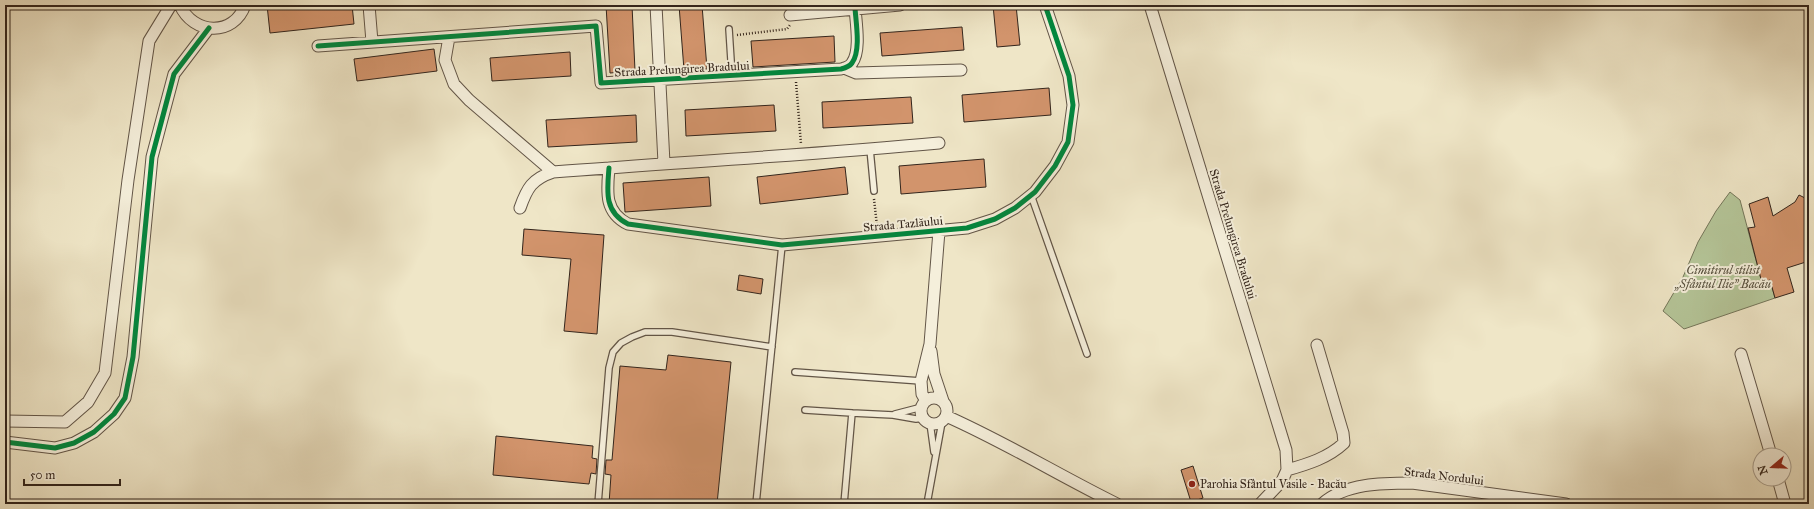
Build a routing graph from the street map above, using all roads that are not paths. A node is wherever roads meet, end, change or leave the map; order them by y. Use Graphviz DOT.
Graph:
graph roads {
  1 [pos="171,5"];
  2 [pos="180,5"];
  3 [pos="244,5"];
  4 [pos="369,5"];
  5 [pos="656,5"];
  6 [pos="900,5"];
  7 [pos="1045,5"];
  8 [pos="1150,5"];
  9 [pos="855,8"];
  10 [pos="790,15"];
  11 [pos="209,28"];
  12 [pos="729,29"];
  13 [pos="450,37"];
  14 [pos="372,42"];
  15 [pos="318,46"];
  16 [pos="844,68"];
  17 [pos="961,70"];
  18 [pos="732,76"];
  19 [pos="661,80"];
  20 [pos="939,143"];
  21 [pos="870,149"];
  22 [pos="664,163"];
  23 [pos="609,168"];
  24 [pos="549,174"];
  25 [pos="874,190"];
  26 [pos="1031,195"];
  27 [pos="520,208"];
  28 [pos="939,231"];
  29 [pos="782,245"];
  30 [pos="930,344"];
  31 [pos="1317,345"];
  32 [pos="772,347"];
  33 [pos="1087,354"];
  34 [pos="1741,354"];
  35 [pos="795,372"];
  36 [pos="921,381"];
  37 [pos="943,401"];
  38 [pos="805,410"];
  39 [pos="852,413"];
  40 [pos="893,415"];
  41 [pos="932,415"];
  42 [pos="5,421"];
  43 [pos="5,442"];
  44 [pos="1769,447"];
  45 [pos="934,456"];
  46 [pos="1287,470"];
  47 [pos="1780,487"];
  48 [pos="598,504"];
  49 [pos="756,504"];
  50 [pos="844,504"];
  51 [pos="928,504"];
  52 [pos="1118,504"];
  53 [pos="1260,504"];
  54 [pos="1322,504"];
  55 [pos="1566,504"];
  56 [pos="1785,504"];
  1 -- 42 [label="street"];
  2 -- 11 [label="street"];
  3 -- 11 [label="street"];
  4 -- 14 [label="street"];
  5 -- 19 [label="street, Strada Prelungirea Bradului"];
  6 -- 9 [label="street"];
  7 -- 26 [label="street, Strada Tazlăului"];
  8 -- 46 [label="street, Strada Prelungirea Bradului"];
  9 -- 10 [label="street"];
  9 -- 16 [label="street"];
  11 -- 43 [label="street"];
  12 -- 18 [label="lane"];
  13 -- 14 [label="street, Strada Prelungirea Bradului"];
  13 -- 19 [label="street, Strada Prelungirea Bradului"];
  13 -- 24 [label="street"];
  14 -- 15 [label="street, Strada Prelungirea Bradului"];
  16 -- 17 [label="street, Strada Prelungirea Bradului"];
  16 -- 18 [label="street, Strada Prelungirea Bradului"];
  18 -- 19 [label="street, Strada Prelungirea Bradului"];
  19 -- 22 [label="street, Strada Prelungirea Bradului"];
  20 -- 21 [label="street"];
  21 -- 22 [label="street"];
  21 -- 25 [label="lane"];
  22 -- 23 [label="street"];
  23 -- 24 [label="street"];
  23 -- 29 [label="street, Strada Tazlăului"];
  24 -- 27 [label="street"];
  26 -- 28 [label="street, Strada Tazlăului"];
  26 -- 33 [label="lane"];
  28 -- 29 [label="street, Strada Tazlăului"];
  28 -- 30 [label="street"];
  29 -- 32 [label="lane"];
  30 -- 36 [label="street"];
  30 -- 37 [label="street"];
  31 -- 46 [label="street"];
  32 -- 48 [label="lane"];
  32 -- 49 [label="lane"];
  34 -- 44 [label="street"];
  35 -- 36 [label="lane"];
  36 -- 41 [label="street"];
  37 -- 41 [label="street"];
  37 -- 41 [label="street"];
  38 -- 39 [label="lane"];
  39 -- 40 [label="lane"];
  39 -- 50 [label="lane"];
  40 -- 41 [label="lane"];
  40 -- 41 [label="lane"];
  41 -- 45 [label="lane"];
  41 -- 45 [label="lane"];
  41 -- 52 [label="street"];
  45 -- 51 [label="lane"];
  46 -- 53 [label="street"];
  47 -- 56 [label="street"];
  54 -- 55 [label="street, Strada Nordului"];
}
